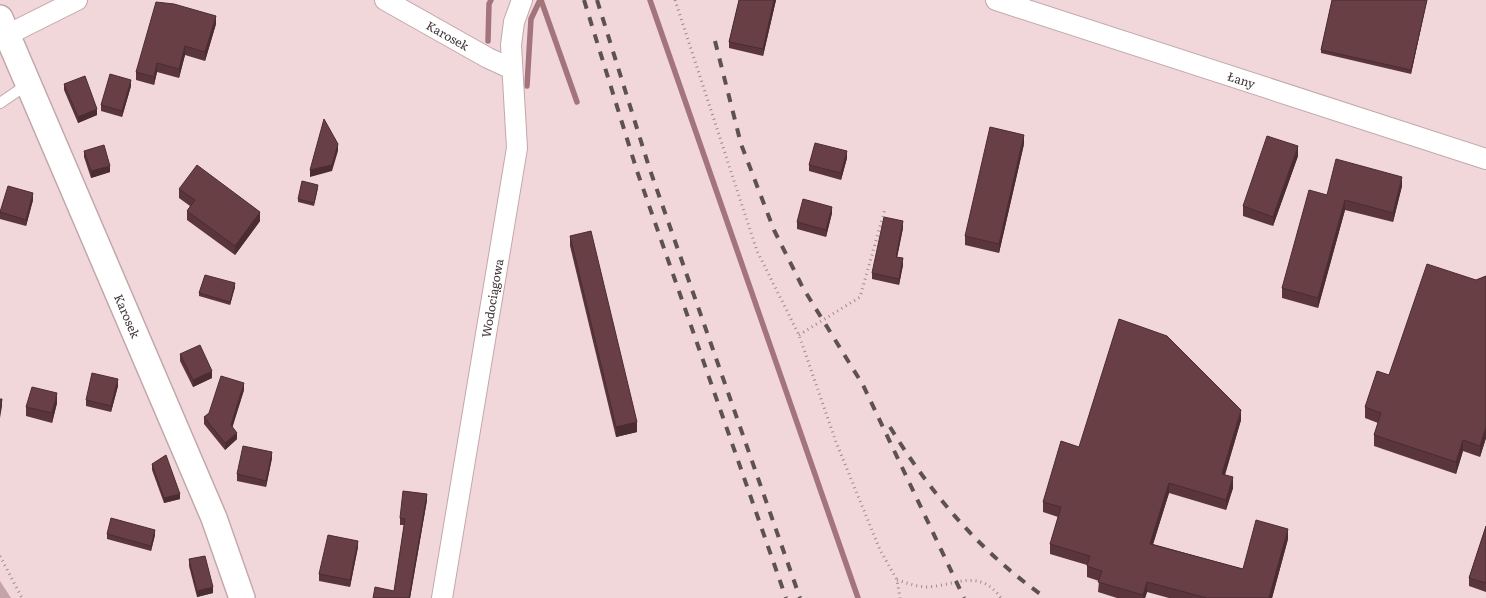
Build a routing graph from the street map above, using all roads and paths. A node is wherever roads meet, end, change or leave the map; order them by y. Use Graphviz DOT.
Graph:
graph roads {
  1 [pos="77,0"];
  2 [pos="385,0"];
  3 [pos="522,0"];
  4 [pos="675,0"];
  5 [pos="996,0"];
  6 [pos="4,26"];
  7 [pos="512,69"];
  8 [pos="28,83"];
  9 [pos="0,103"];
  10 [pos="1486,159"];
  11 [pos="885,209"];
  12 [pos="799,335"];
  13 [pos="0,556"];
  14 [pos="897,580"];
  15 [pos="22,598"];
  16 [pos="242,598"];
  17 [pos="442,598"];
  18 [pos="900,598"];
  19 [pos="1001,598"];
  1 -- 6 [label="street, Karosek"];
  2 -- 7 [label="street, Karosek"];
  3 -- 7 [label="street, Wodociągowa"];
  4 -- 12 [label="path"];
  5 -- 10 [label="street, Łany"];
  6 -- 8 [label="street, Karosek"];
  7 -- 17 [label="street, Wodociągowa"];
  8 -- 9 [label="lane"];
  8 -- 16 [label="street, Karosek"];
  11 -- 12 [label="path"];
  12 -- 14 [label="path"];
  13 -- 15 [label="path"];
  14 -- 18 [label="path"];
  14 -- 19 [label="path"];
}
